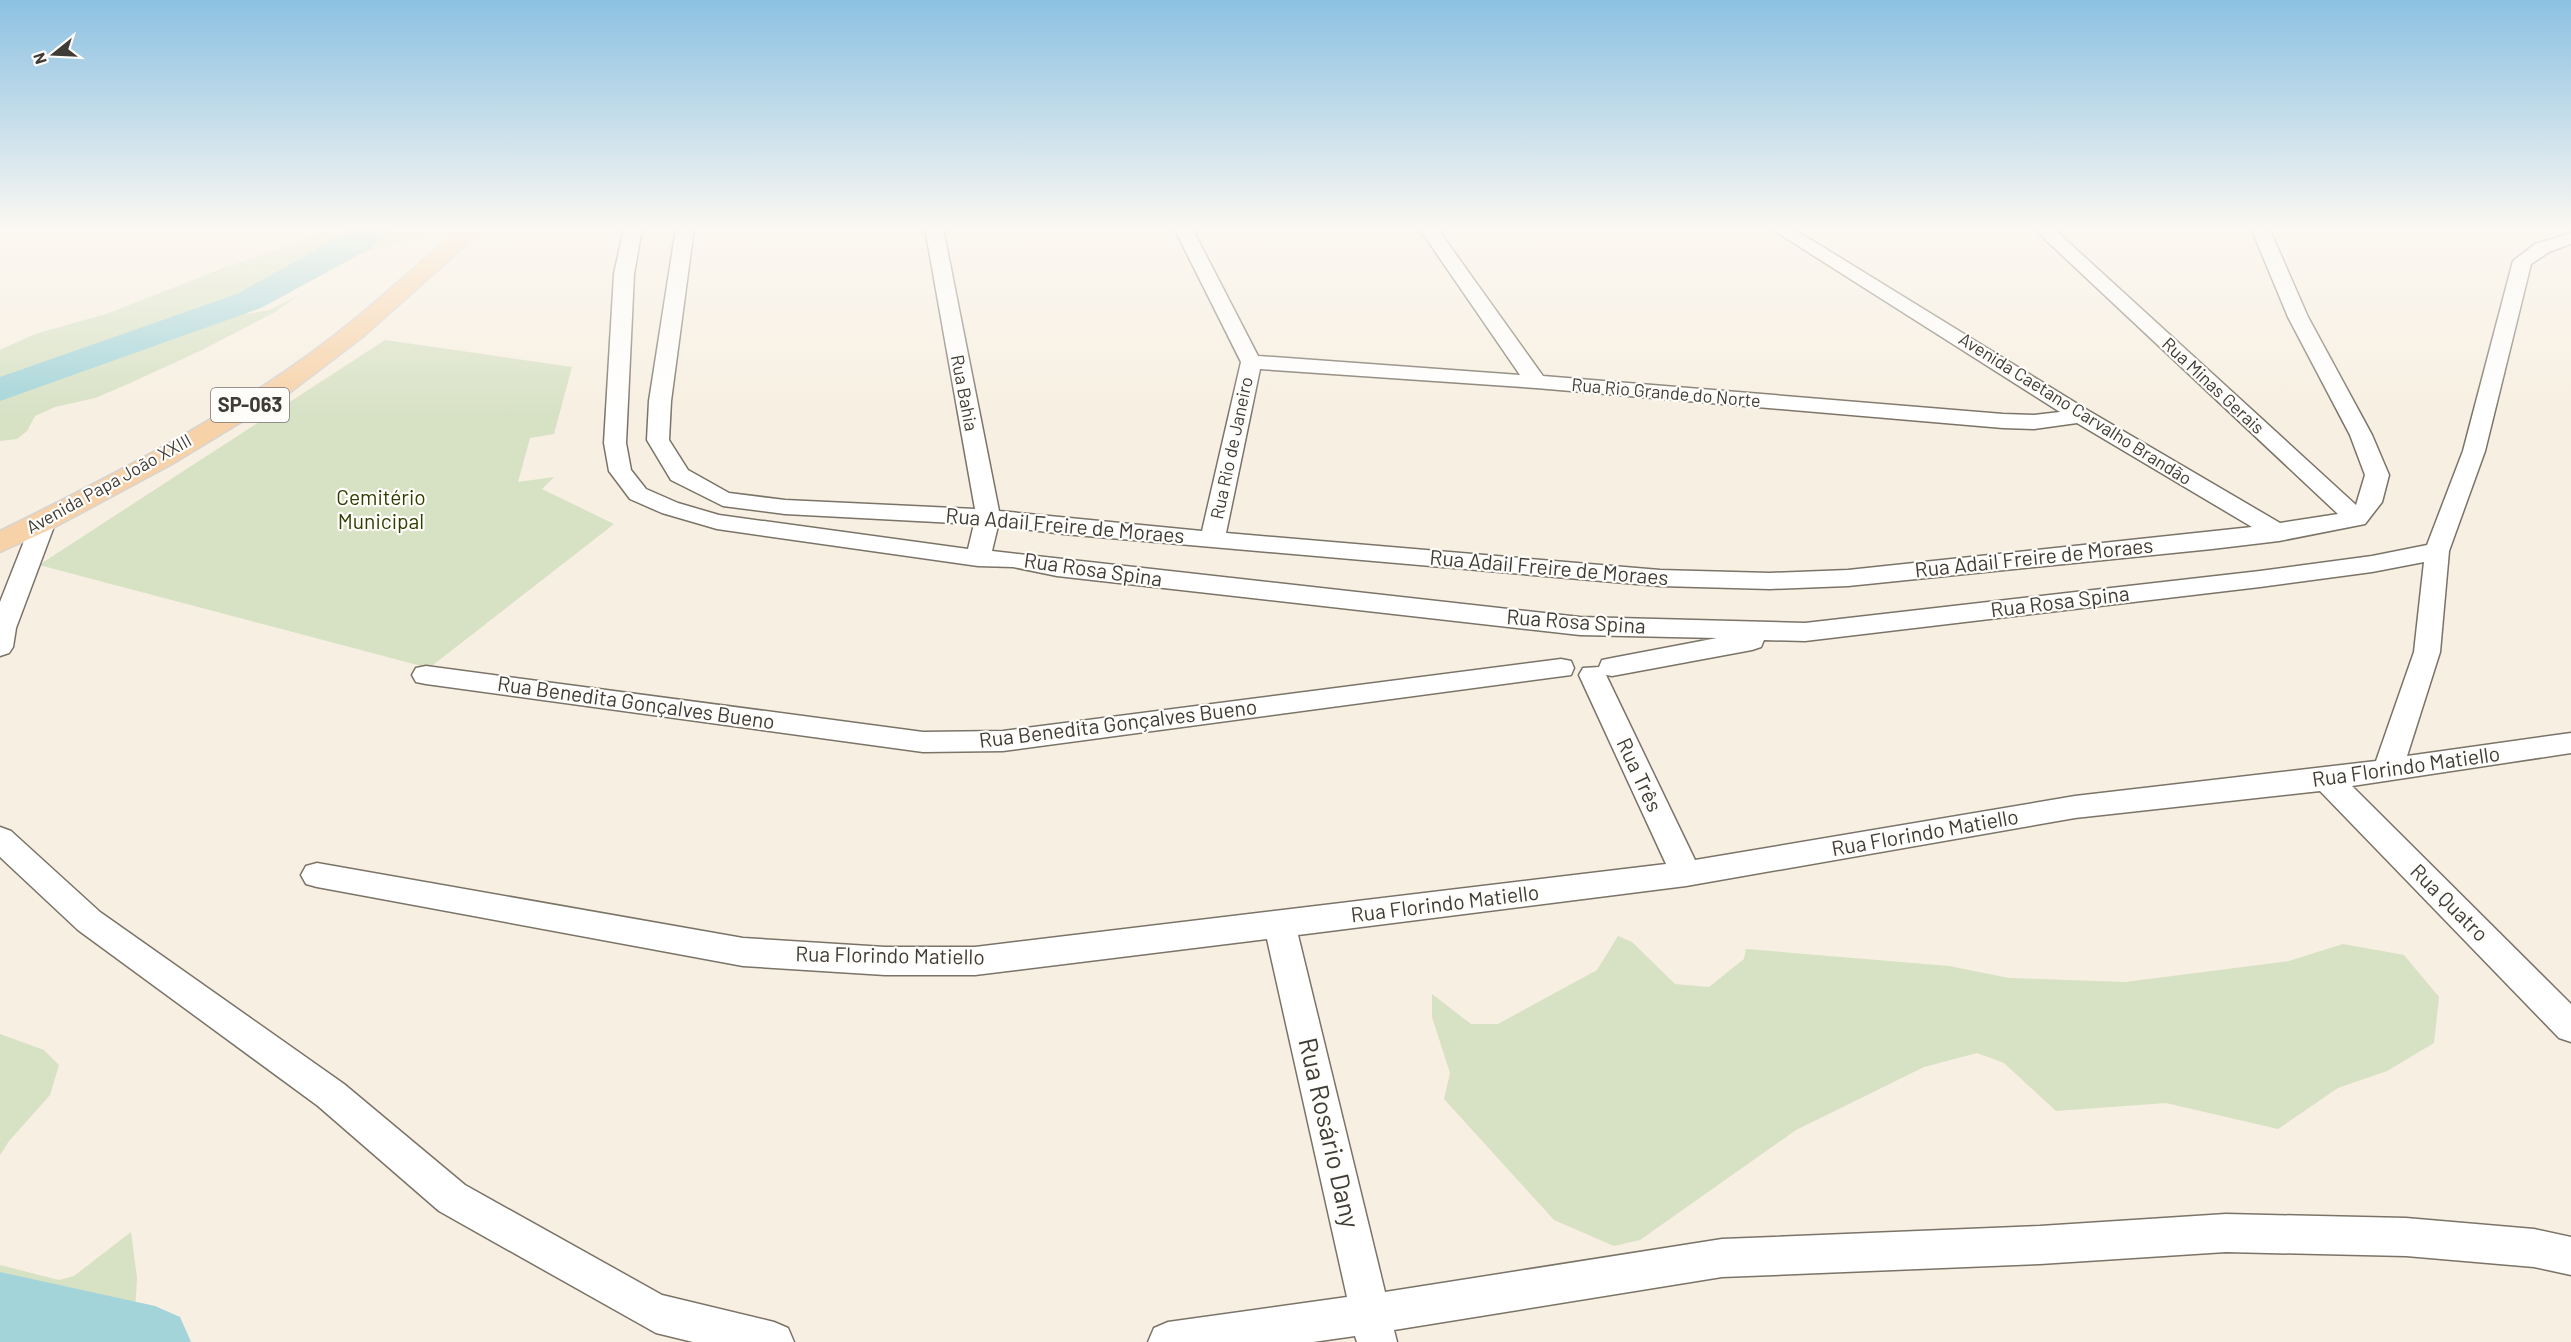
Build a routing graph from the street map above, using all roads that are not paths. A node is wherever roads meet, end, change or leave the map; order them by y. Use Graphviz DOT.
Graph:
graph roads {
  1 [pos="400,291"];
  2 [pos="623,291"];
  3 [pos="676,291"];
  4 [pos="946,291"];
  5 [pos="1215,291"];
  6 [pos="1472,291"];
  7 [pos="1880,291"];
  8 [pos="2110,291"];
  9 [pos="2287,291"];
  10 [pos="2515,291"];
  11 [pos="1251,362"];
  12 [pos="1536,382"];
  13 [pos="2081,416"];
  14 [pos="988,517"];
  15 [pos="2357,519"];
  16 [pos="44,521"];
  17 [pos="1064,527"];
  18 [pos="2279,533"];
  19 [pos="1212,540"];
  20 [pos="0,543"];
  21 [pos="2437,551"];
  22 [pos="978,558"];
  23 [pos="1057,568"];
  24 [pos="1580,626"];
  25 [pos="1805,632"];
  26 [pos="0,647"];
  27 [pos="1561,668"];
  28 [pos="1602,671"];
  29 [pos="426,675"];
  30 [pos="2571,743"];
  31 [pos="2388,769"];
  32 [pos="2327,779"];
  33 [pos="0,839"];
  34 [pos="1686,874"];
  35 [pos="317,875"];
  36 [pos="1280,925"];
  37 [pos="2571,1027"];
  38 [pos="2571,1256"];
  39 [pos="1374,1328"];
  40 [pos="774,1342"];
  41 [pos="1168,1342"];
  1 -- 16 [label="main road, Avenida Papa João XXIII / SP-063"];
  2 -- 22 [label="street, Rua Rosa Spina"];
  3 -- 14 [label="street, Rua Adail Freire de Moraes"];
  4 -- 14 [label="street, Rua Bahia"];
  5 -- 11 [label="street, Rua Rio de Janeiro"];
  6 -- 12 [label="street"];
  7 -- 13 [label="street, Avenida Caetano Carvalho Brandão"];
  8 -- 15 [label="street, Rua Minas Gerais"];
  9 -- 15 [label="street"];
  10 -- 21 [label="street"];
  11 -- 12 [label="street, Rua Rio Grande do Norte"];
  11 -- 19 [label="street, Rua Rio de Janeiro"];
  12 -- 13 [label="street, Rua Rio Grande do Norte"];
  13 -- 18 [label="street, Avenida Caetano Carvalho Brandão"];
  14 -- 17 [label="street, Rua Adail Freire de Moraes"];
  14 -- 22 [label="street, Rua Bahia"];
  15 -- 18 [label="street, Rua Adail Freire de Moraes"];
  16 -- 20 [label="main road, Avenida Papa João XXIII / SP-063"];
  16 -- 26 [label="street"];
  17 -- 19 [label="street, Rua Adail Freire de Moraes"];
  17 -- 23 [label="street"];
  18 -- 19 [label="street, Rua Adail Freire de Moraes"];
  21 -- 25 [label="street, Rua Rosa Spina"];
  21 -- 31 [label="street"];
  22 -- 23 [label="street, Rua Rosa Spina"];
  23 -- 24 [label="street, Rua Rosa Spina"];
  24 -- 25 [label="street, Rua Rosa Spina"];
  24 -- 27 [label="street"];
  24 -- 28 [label="street"];
  25 -- 28 [label="street"];
  27 -- 28 [label="street"];
  27 -- 29 [label="street, Rua Benedita Gonçalves Bueno"];
  28 -- 34 [label="street, Rua Três"];
  30 -- 31 [label="street, Rua Florindo Matiello"];
  31 -- 32 [label="street, Rua Florindo Matiello"];
  32 -- 34 [label="street, Rua Florindo Matiello"];
  32 -- 37 [label="street, Rua Quatro"];
  33 -- 40 [label="street"];
  34 -- 36 [label="street, Rua Florindo Matiello"];
  35 -- 36 [label="street, Rua Florindo Matiello"];
  36 -- 39 [label="street, Rua Rosário Dany"];
  38 -- 39 [label="street"];
  39 -- 41 [label="street"];
}
